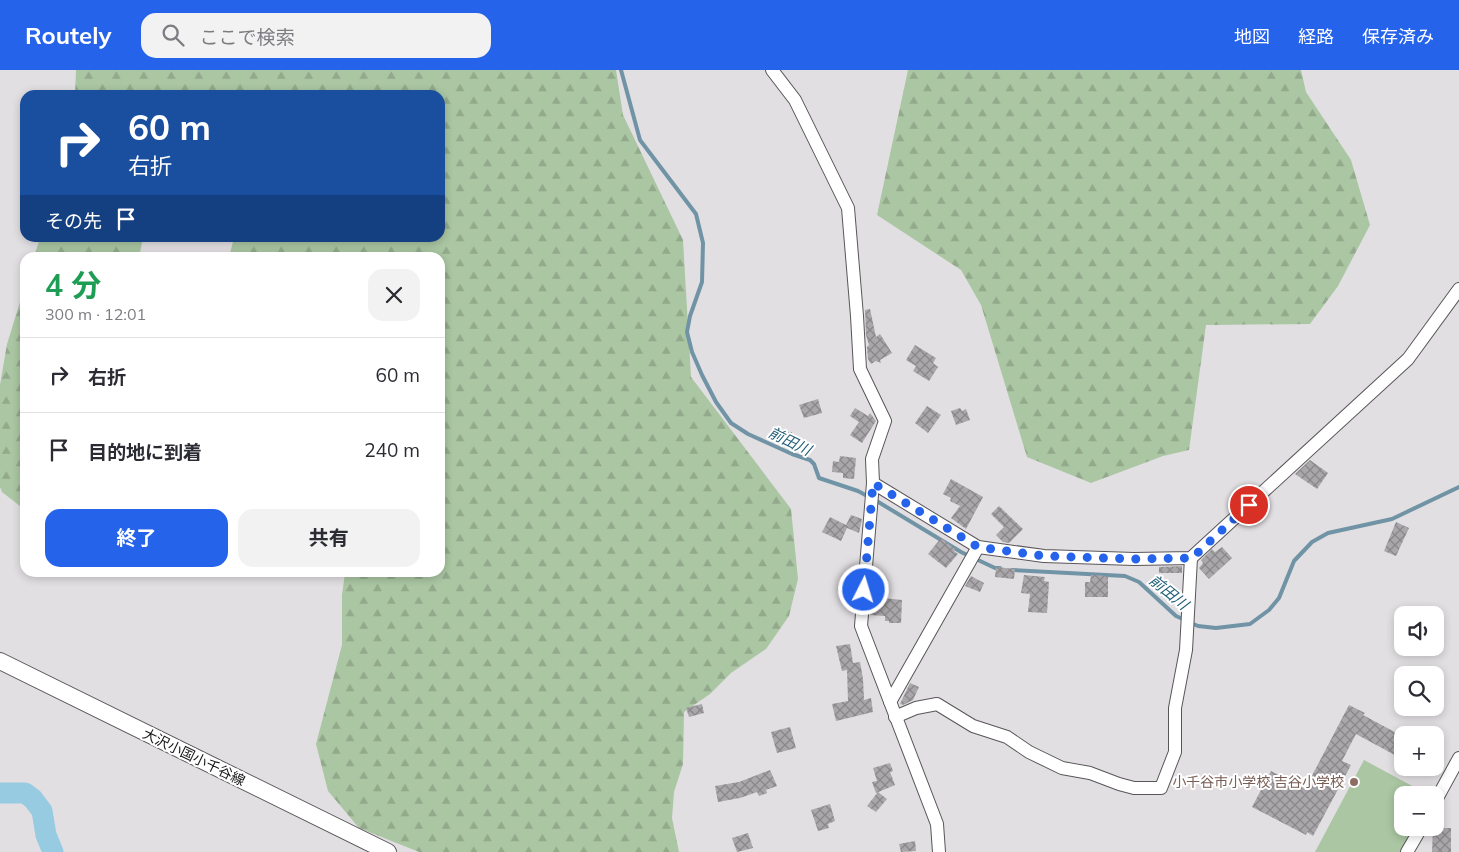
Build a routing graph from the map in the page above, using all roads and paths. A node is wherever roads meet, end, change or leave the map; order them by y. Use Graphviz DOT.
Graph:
graph roads {
  1 [pos="772,70"];
  2 [pos="1459,289"];
  3 [pos="873,483"];
  4 [pos="978,547"];
  5 [pos="1192,558"];
  6 [pos="0,661"];
  7 [pos="890,702"];
  8 [pos="895,717"];
  9 [pos="1459,758"];
  10 [pos="1444,786"];
  11 [pos="1416,836"];
  12 [pos="388,852"];
  13 [pos="939,852"];
  14 [pos="1407,852"];
  1 -- 3 [label="street"];
  2 -- 5 [label="street"];
  3 -- 4 [label="street"];
  3 -- 7 [label="street"];
  4 -- 5 [label="street"];
  4 -- 7 [label="street"];
  5 -- 8 [label="street"];
  6 -- 12 [label="main road, 大沢小国小千谷線"];
  7 -- 8 [label="street"];
  8 -- 13 [label="street"];
  9 -- 10 [label="street"];
  11 -- 14 [label="street"];
}
